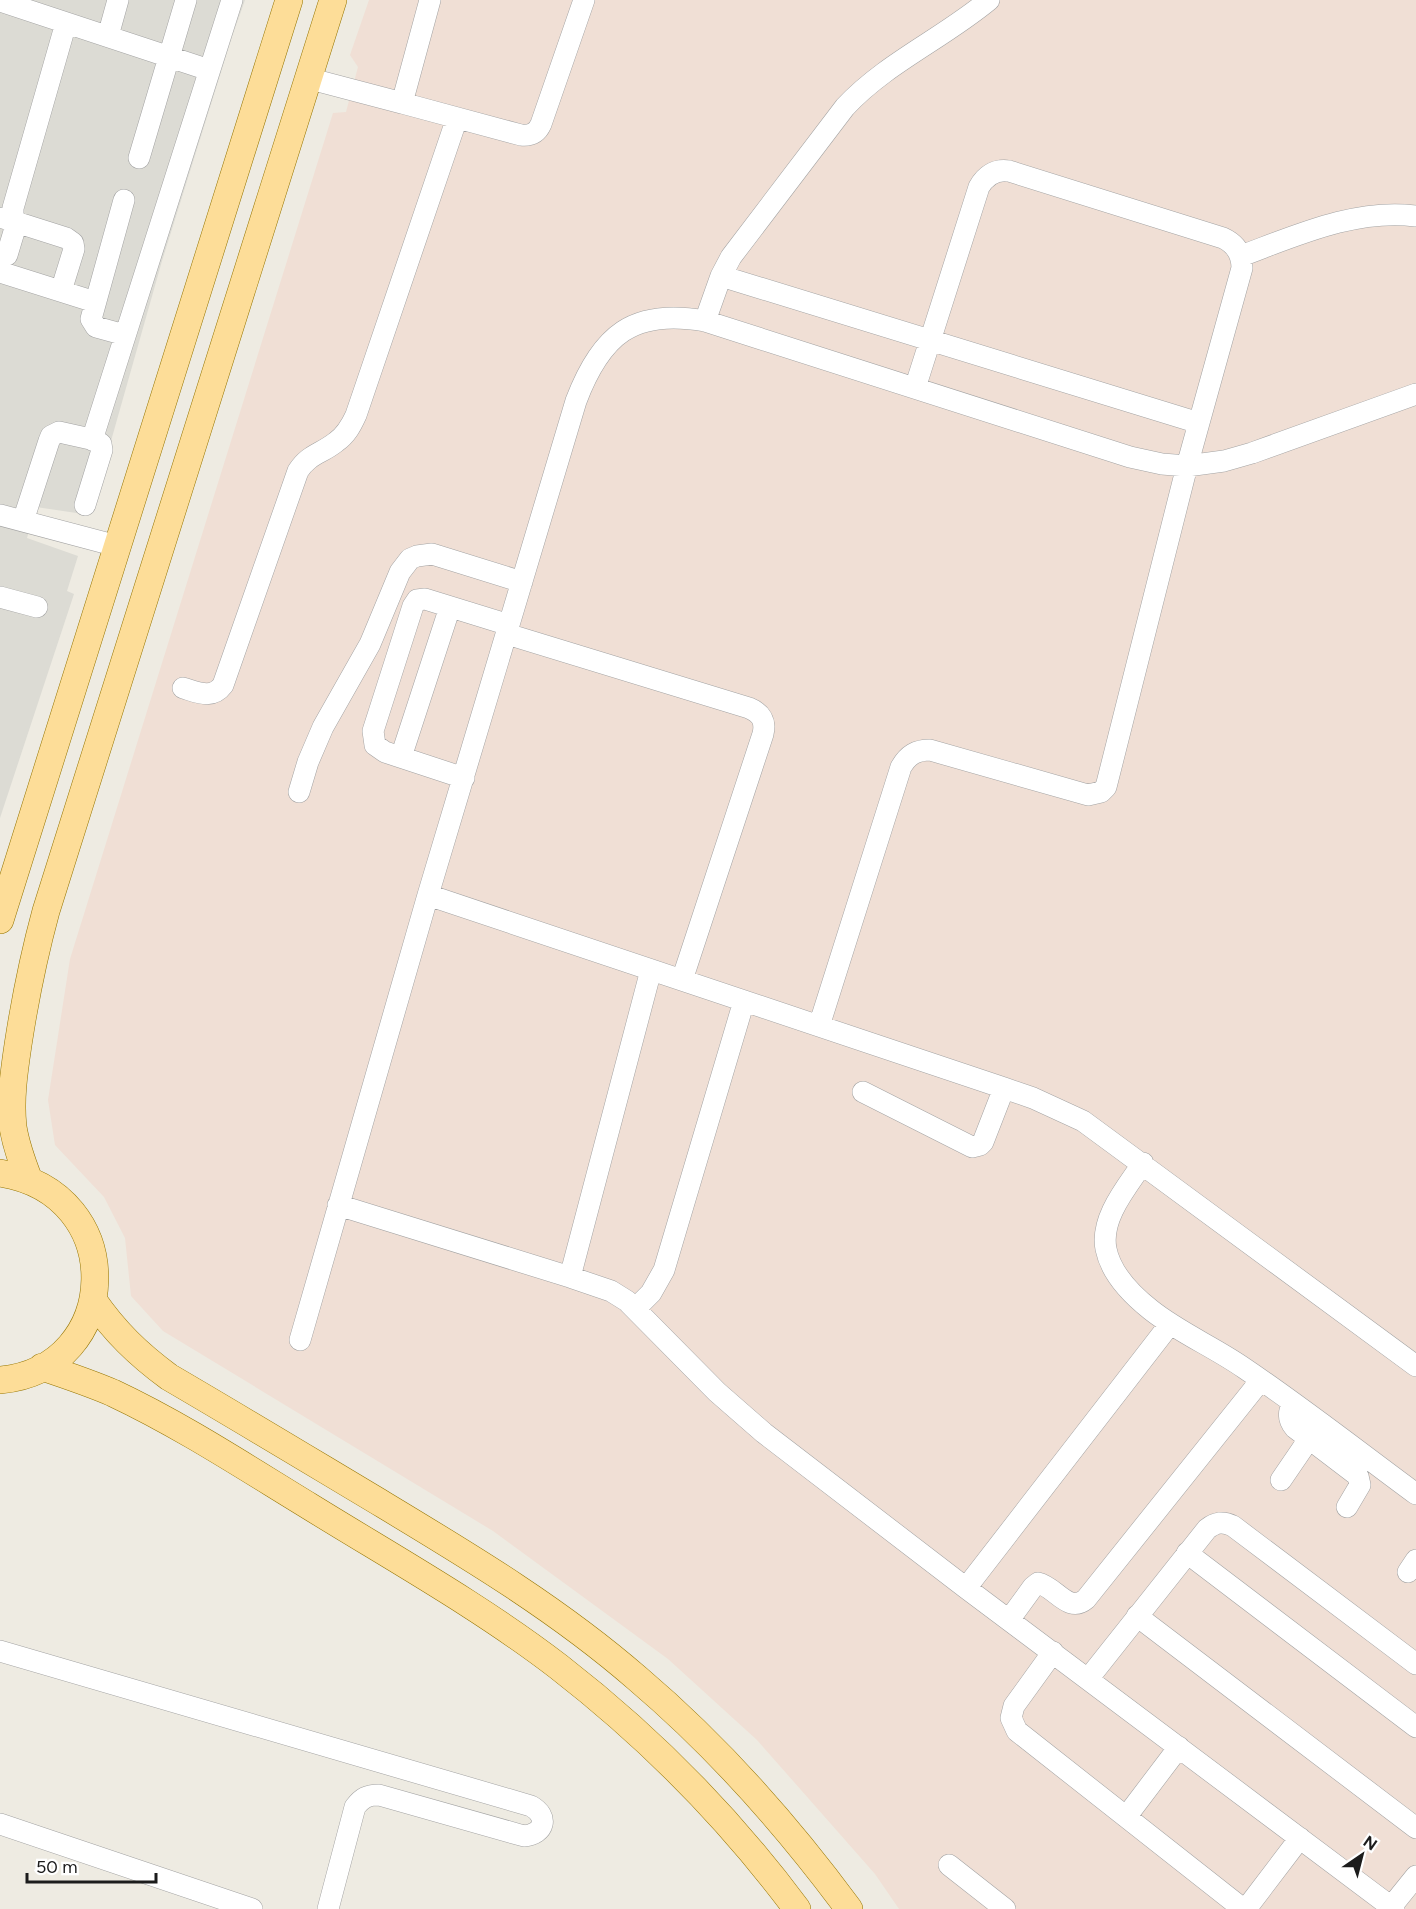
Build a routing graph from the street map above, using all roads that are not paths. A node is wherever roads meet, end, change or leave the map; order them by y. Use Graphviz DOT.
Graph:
graph roads {
  1 [pos="118,0"];
  2 [pos="186,0"];
  3 [pos="231,0"];
  4 [pos="289,0"];
  5 [pos="333,0"];
  6 [pos="430,0"];
  7 [pos="584,0"];
  8 [pos="989,0"];
  9 [pos="0,1"];
  10 [pos="66,23"];
  11 [pos="108,36"];
  12 [pos="169,57"];
  13 [pos="209,70"];
  14 [pos="308,78"];
  15 [pos="402,103"];
  16 [pos="457,118"];
  17 [pos="139,158"];
  18 [pos="124,200"];
  19 [pos="1416,216"];
  20 [pos="8,219"];
  21 [pos="1240,256"];
  22 [pos="4,264"];
  23 [pos="721,276"];
  24 [pos="61,291"];
  25 [pos="95,302"];
  26 [pos="705,321"];
  27 [pos="125,335"];
  28 [pos="930,340"];
  29 [pos="915,388"];
  30 [pos="1413,401"];
  31 [pos="1198,423"];
  32 [pos="92,440"];
  33 [pos="1186,465"];
  34 [pos="85,505"];
  35 [pos="0,515"];
  36 [pos="23,521"];
  37 [pos="117,546"];
  38 [pos="522,582"];
  39 [pos="0,597"];
  40 [pos="37,607"];
  41 [pos="450,607"];
  42 [pos="508,630"];
  43 [pos="183,688"];
  44 [pos="400,757"];
  45 [pos="464,778"];
  46 [pos="299,792"];
  47 [pos="428,895"];
  48 [pos="0,920"];
  49 [pos="651,970"];
  50 [pos="682,980"];
  51 [pos="744,1001"];
  52 [pos="819,1026"];
  53 [pos="1004,1088"];
  54 [pos="863,1092"];
  55 [pos="1143,1164"];
  56 [pos="0,1173"];
  57 [pos="29,1180"];
  58 [pos="338,1205"];
  59 [pos="570,1277"];
  60 [pos="93,1300"];
  61 [pos="636,1308"];
  62 [pos="1170,1324"];
  63 [pos="300,1340"];
  64 [pos="1416,1366"];
  65 [pos="42,1367"];
  66 [pos="0,1380"];
  67 [pos="1261,1380"];
  68 [pos="1293,1403"];
  69 [pos="1310,1439"];
  70 [pos="1281,1480"];
  71 [pos="1416,1494"];
  72 [pos="1347,1507"];
  73 [pos="1187,1553"];
  74 [pos="966,1588"];
  75 [pos="1137,1616"];
  76 [pos="1010,1620"];
  77 [pos="0,1651"];
  78 [pos="1053,1652"];
  79 [pos="1416,1664"];
  80 [pos="1088,1679"];
  81 [pos="1416,1726"];
  82 [pos="1179,1747"];
  83 [pos="1126,1817"];
  84 [pos="0,1824"];
  85 [pos="1416,1828"];
  86 [pos="1300,1838"];
  87 [pos="949,1865"];
  88 [pos="1416,1876"];
  89 [pos="1393,1908"];
  90 [pos="252,1909"];
  91 [pos="328,1909"];
  92 [pos="797,1909"];
  93 [pos="849,1909"];
  94 [pos="1005,1909"];
  95 [pos="1245,1909"];
  1 -- 11 [label="lane"];
  2 -- 12 [label="lane"];
  3 -- 13 [label="lane"];
  4 -- 37 [label="main road"];
  5 -- 14 [label="main road"];
  6 -- 15 [label="lane"];
  7 -- 16 [label="lane"];
  8 -- 23 [label="lane"];
  9 -- 10 [label="lane"];
  10 -- 11 [label="lane"];
  10 -- 20 [label="lane"];
  11 -- 12 [label="lane"];
  12 -- 13 [label="lane"];
  12 -- 17 [label="lane"];
  13 -- 27 [label="lane"];
  14 -- 15 [label="lane"];
  14 -- 57 [label="main road"];
  15 -- 16 [label="lane"];
  16 -- 43 [label="lane"];
  18 -- 25 [label="lane"];
  19 -- 21 [label="lane"];
  20 -- 22 [label="lane"];
  20 -- 24 [label="lane"];
  21 -- 28 [label="lane"];
  21 -- 31 [label="lane"];
  22 -- 24 [label="lane"];
  23 -- 26 [label="lane"];
  23 -- 28 [label="lane"];
  24 -- 25 [label="lane"];
  25 -- 27 [label="lane"];
  26 -- 29 [label="lane"];
  26 -- 38 [label="lane"];
  27 -- 32 [label="lane"];
  28 -- 29 [label="lane"];
  28 -- 31 [label="lane"];
  29 -- 33 [label="lane"];
  30 -- 33 [label="lane"];
  31 -- 33 [label="lane"];
  32 -- 34 [label="lane"];
  32 -- 36 [label="lane"];
  33 -- 52 [label="lane"];
  35 -- 36 [label="lane"];
  36 -- 37 [label="lane"];
  37 -- 48 [label="main road"];
  38 -- 42 [label="lane"];
  38 -- 46 [label="lane"];
  39 -- 40 [label="lane"];
  41 -- 42 [label="lane"];
  41 -- 44 [label="lane"];
  41 -- 44 [label="lane"];
  42 -- 45 [label="lane"];
  42 -- 50 [label="lane"];
  44 -- 45 [label="lane"];
  45 -- 47 [label="lane"];
  47 -- 49 [label="lane"];
  47 -- 58 [label="lane"];
  49 -- 50 [label="lane"];
  49 -- 59 [label="lane"];
  50 -- 51 [label="lane"];
  51 -- 52 [label="lane"];
  51 -- 61 [label="lane"];
  52 -- 53 [label="lane"];
  53 -- 54 [label="lane"];
  53 -- 55 [label="lane"];
  55 -- 62 [label="lane"];
  55 -- 64 [label="lane"];
  56 -- 57 [label="main road"];
  57 -- 60 [label="main road"];
  58 -- 59 [label="lane"];
  58 -- 63 [label="lane"];
  59 -- 61 [label="lane"];
  60 -- 65 [label="main road"];
  60 -- 93 [label="main road"];
  61 -- 74 [label="lane"];
  62 -- 67 [label="lane"];
  62 -- 74 [label="lane"];
  65 -- 66 [label="main road"];
  65 -- 92 [label="main road"];
  67 -- 68 [label="lane"];
  67 -- 76 [label="lane"];
  68 -- 69 [label="lane"];
  68 -- 71 [label="lane"];
  69 -- 70 [label="lane"];
  69 -- 72 [label="lane"];
  73 -- 75 [label="lane"];
  73 -- 79 [label="lane"];
  73 -- 81 [label="lane"];
  74 -- 76 [label="lane"];
  75 -- 80 [label="lane"];
  75 -- 85 [label="lane"];
  76 -- 78 [label="lane"];
  77 -- 91 [label="lane"];
  78 -- 80 [label="lane"];
  78 -- 83 [label="lane"];
  80 -- 82 [label="lane"];
  82 -- 83 [label="lane"];
  82 -- 86 [label="lane"];
  83 -- 95 [label="lane"];
  84 -- 90 [label="lane"];
  86 -- 89 [label="lane"];
  86 -- 95 [label="lane"];
  87 -- 94 [label="lane"];
  88 -- 89 [label="lane"];
}
